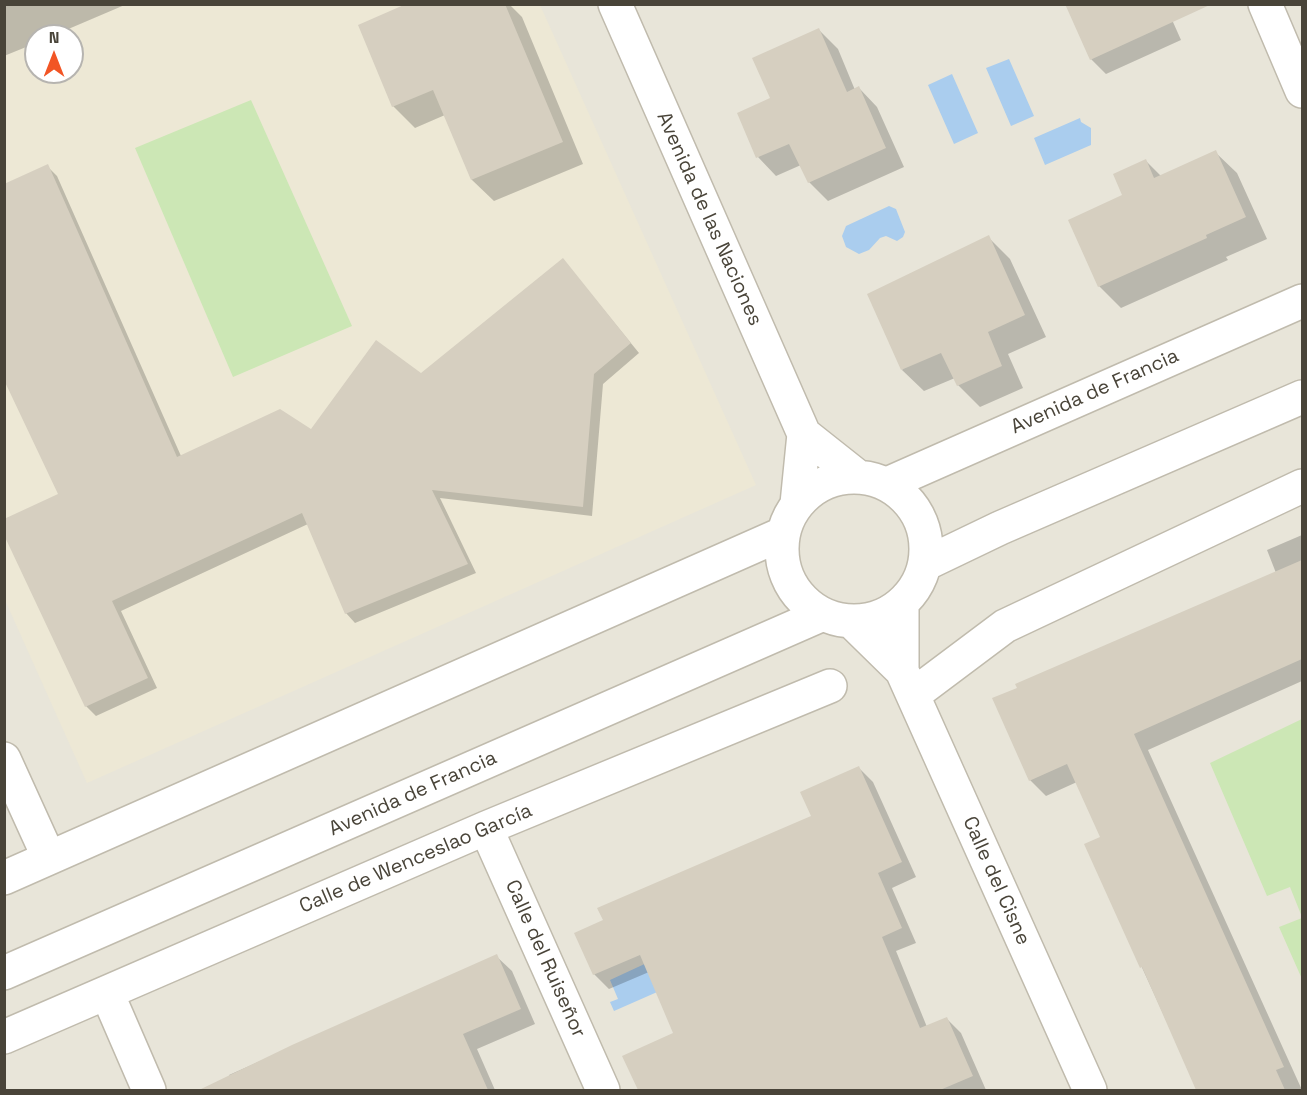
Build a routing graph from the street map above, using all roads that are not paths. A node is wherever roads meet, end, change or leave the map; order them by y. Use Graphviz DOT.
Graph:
graph roads {
  1 [pos="615,4"];
  2 [pos="1265,4"];
  3 [pos="1302,91"];
  4 [pos="1302,301"];
  5 [pos="1302,397"];
  6 [pos="804,434"];
  7 [pos="872,480"];
  8 [pos="1302,486"];
  9 [pos="798,504"];
  10 [pos="782,534"];
  11 [pos="926,564"];
  12 [pos="903,603"];
  13 [pos="837,618"];
  14 [pos="907,683"];
  15 [pos="830,686"];
  16 [pos="4,759"];
  17 [pos="486,828"];
  18 [pos="49,858"];
  19 [pos="4,878"];
  20 [pos="4,973"];
  21 [pos="107,993"];
  22 [pos="4,1037"];
  23 [pos="148,1090"];
  24 [pos="603,1090"];
  25 [pos="1090,1090"];
  1 -- 6 [label="street, Avenida de las Naciones"];
  2 -- 3 [label="street"];
  4 -- 7 [label="street, Avenida de Francia"];
  5 -- 11 [label="street"];
  6 -- 7 [label="street, Avenida de las Naciones"];
  6 -- 9 [label="street, Avenida de las Naciones"];
  7 -- 9 [label="street"];
  7 -- 11 [label="street"];
  8 -- 14 [label="street"];
  9 -- 10 [label="street"];
  10 -- 13 [label="street"];
  10 -- 18 [label="street"];
  11 -- 12 [label="street"];
  12 -- 13 [label="street"];
  12 -- 14 [label="street, Calle del Cisne"];
  13 -- 14 [label="street, Calle del Cisne"];
  13 -- 20 [label="street, Avenida de Francia"];
  14 -- 25 [label="street, Calle del Cisne"];
  15 -- 17 [label="street, Calle de Wenceslao García"];
  16 -- 18 [label="street"];
  17 -- 21 [label="street, Calle de Wenceslao García"];
  17 -- 24 [label="street, Calle del Ruiseñor"];
  18 -- 19 [label="street"];
  21 -- 22 [label="street, Calle de Wenceslao García"];
  21 -- 23 [label="street"];
}
